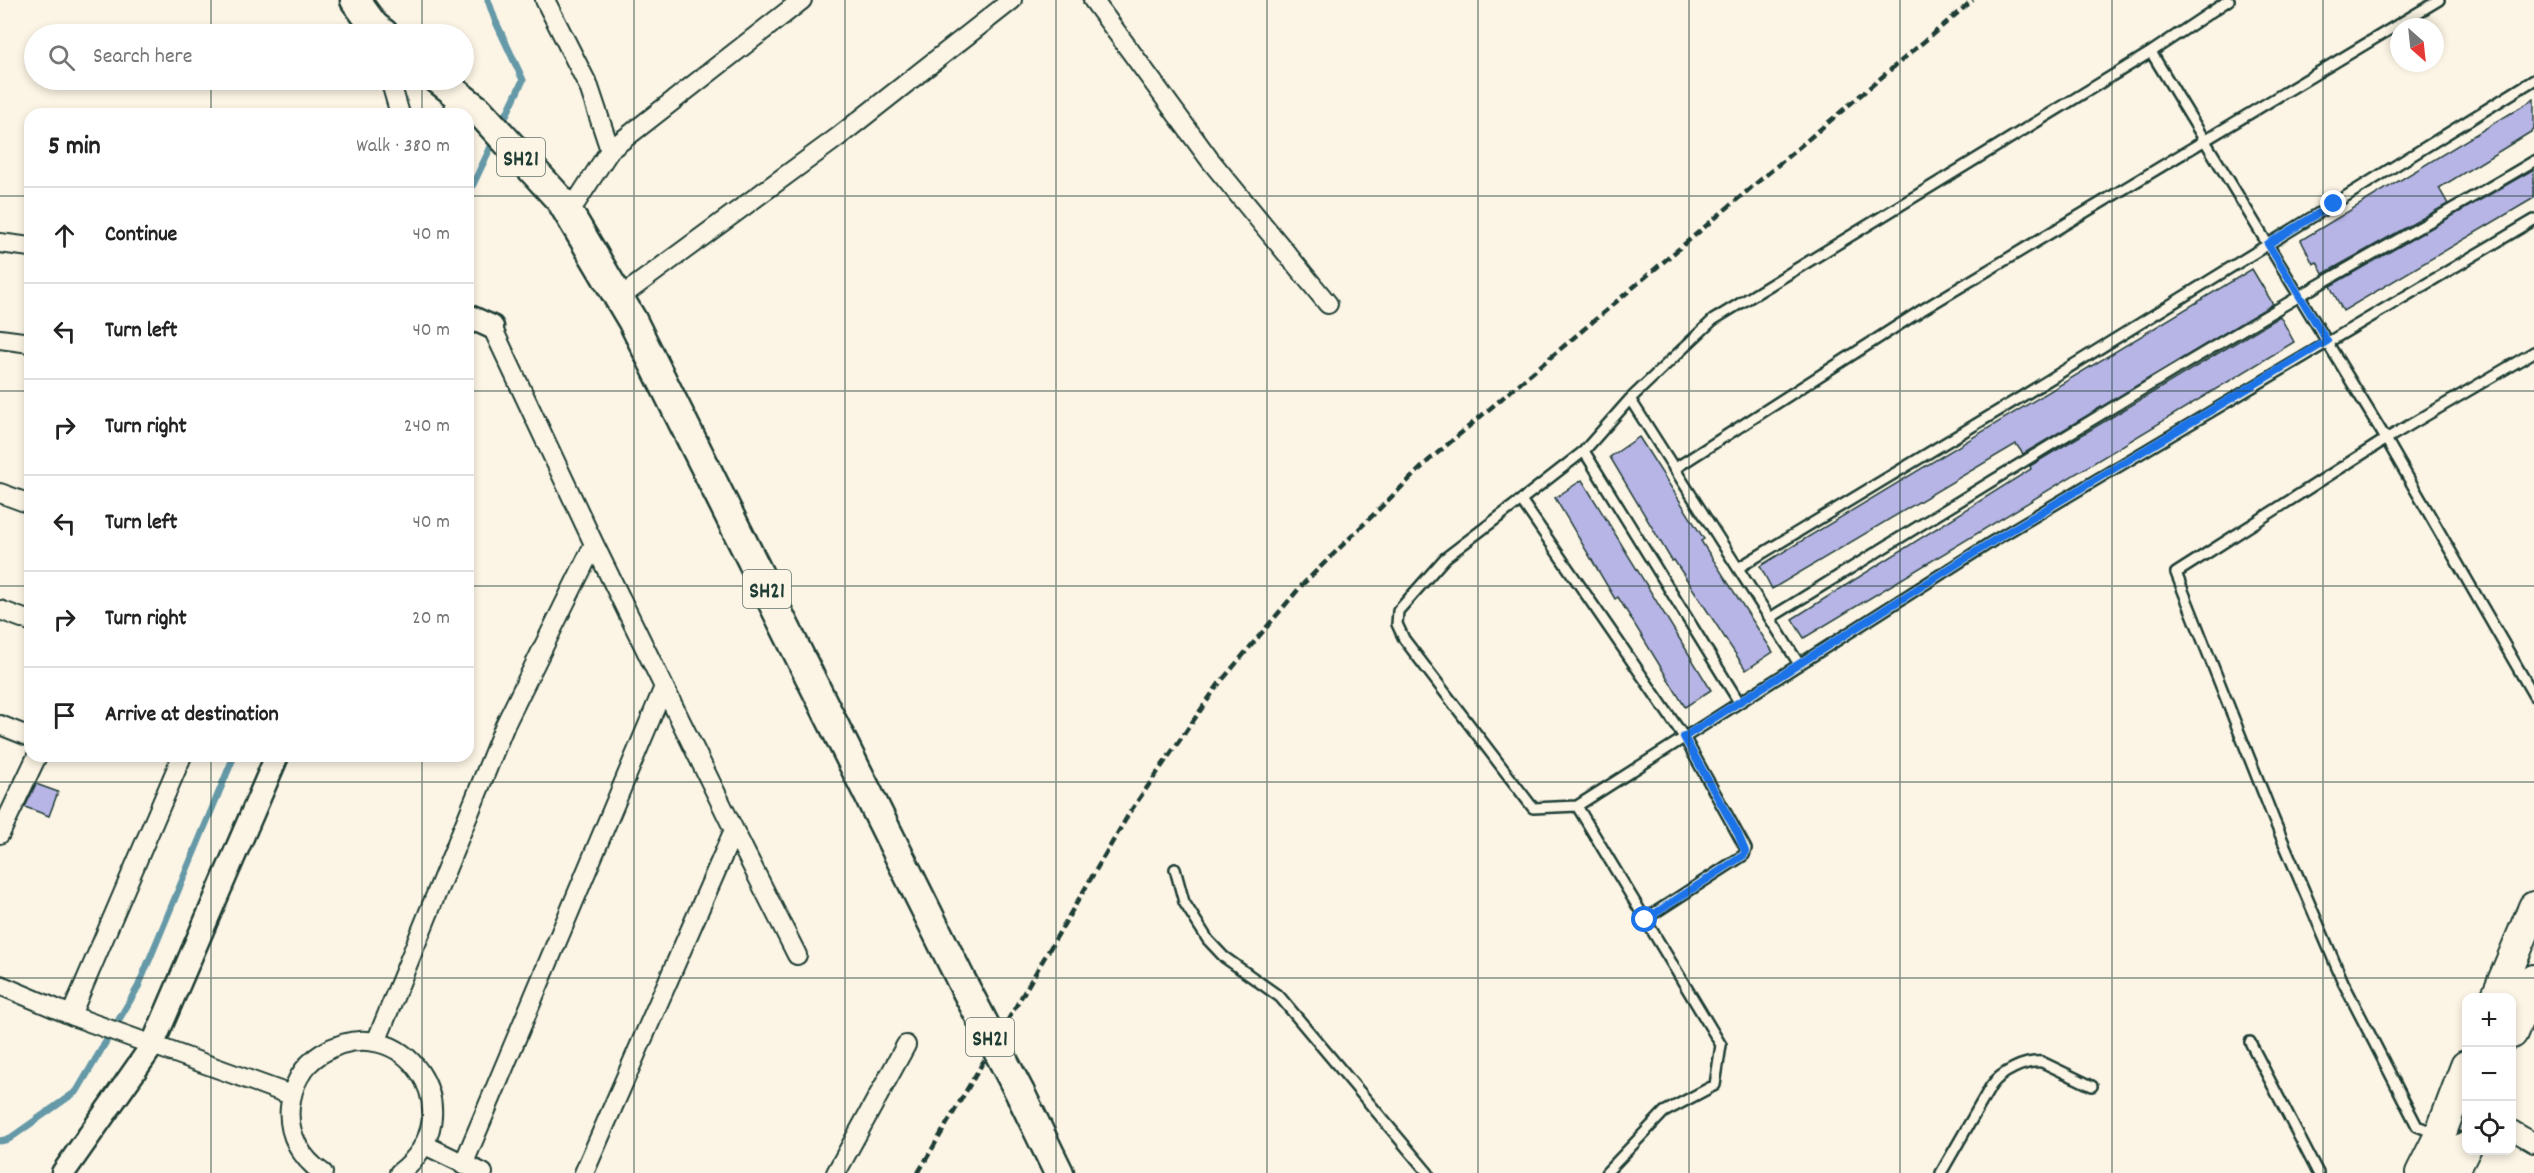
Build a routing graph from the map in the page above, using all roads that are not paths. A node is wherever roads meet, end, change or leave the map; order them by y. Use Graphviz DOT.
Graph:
graph roads {
  1 [pos="355,0"];
  2 [pos="545,0"];
  3 [pos="802,0"];
  4 [pos="1012,0"];
  5 [pos="1093,0"];
  6 [pos="2229,0"];
  7 [pos="2439,0"];
  8 [pos="372,24"];
  9 [pos="2151,52"];
  10 [pos="2534,80"];
  11 [pos="393,90"];
  12 [pos="398,108"];
  13 [pos="474,117"];
  14 [pos="2206,142"];
  15 [pos="610,150"];
  16 [pos="2534,161"];
  17 [pos="566,208"];
  18 [pos="2534,220"];
  19 [pos="0,243"];
  20 [pos="2268,244"];
  21 [pos="24,246"];
  22 [pos="2299,296"];
  23 [pos="619,298"];
  24 [pos="1328,304"];
  25 [pos="474,321"];
  26 [pos="492,327"];
  27 [pos="0,339"];
  28 [pos="2327,341"];
  29 [pos="24,342"];
  30 [pos="2534,352"];
  31 [pos="1630,399"];
  32 [pos="2386,439"];
  33 [pos="1584,451"];
  34 [pos="1674,469"];
  35 [pos="0,493"];
  36 [pos="1521,500"];
  37 [pos="24,502"];
  38 [pos="594,544"];
  39 [pos="1738,568"];
  40 [pos="0,610"];
  41 [pos="1770,618"];
  42 [pos="24,619"];
  43 [pos="1799,664"];
  44 [pos="664,687"];
  45 [pos="2534,696"];
  46 [pos="1739,702"];
  47 [pos="0,725"];
  48 [pos="24,735"];
  49 [pos="1684,737"];
  50 [pos="34,762"];
  51 [pos="180,762"];
  52 [pos="274,762"];
  53 [pos="1577,806"];
  54 [pos="734,830"];
  55 [pos="0,834"];
  56 [pos="1175,869"];
  57 [pos="2534,907"];
  58 [pos="1645,920"];
  59 [pos="797,955"];
  60 [pos="2534,980"];
  61 [pos="0,985"];
  62 [pos="2498,993"];
  63 [pos="75,1017"];
  64 [pos="2516,1021"];
  65 [pos="376,1042"];
  66 [pos="2250,1042"];
  67 [pos="144,1043"];
  68 [pos="906,1045"];
  69 [pos="2092,1086"];
  70 [pos="2462,1089"];
  71 [pos="291,1095"];
  72 [pos="2516,1133"];
  73 [pos="2453,1141"];
  74 [pos="2534,1143"];
  75 [pos="425,1145"];
  76 [pos="463,1165"];
  77 [pos="63,1173"];
  78 [pos="323,1173"];
  79 [pos="399,1173"];
  80 [pos="483,1173"];
  81 [pos="584,1173"];
  82 [pos="836,1173"];
  83 [pos="1059,1173"];
  84 [pos="1428,1173"];
  85 [pos="1606,1173"];
  86 [pos="1941,1173"];
  87 [pos="2318,1173"];
  88 [pos="2421,1173"];
  89 [pos="2453,1173"];
  1 -- 8 [label="main road"];
  2 -- 15 [label="street"];
  3 -- 15 [label="street"];
  4 -- 23 [label="street"];
  5 -- 24 [label="street"];
  6 -- 9 [label="lane"];
  7 -- 14 [label="lane"];
  9 -- 14 [label="lane"];
  9 -- 31 [label="lane"];
  10 -- 20 [label="lane"];
  11 -- 12 [label="street"];
  13 -- 17 [label="main road, SH21"];
  14 -- 20 [label="lane"];
  14 -- 34 [label="lane"];
  15 -- 17 [label="street"];
  16 -- 22 [label="lane"];
  17 -- 23 [label="main road, SH21"];
  18 -- 28 [label="lane"];
  19 -- 21 [label="street"];
  20 -- 22 [label="lane"];
  20 -- 39 [label="lane"];
  22 -- 28 [label="lane"];
  22 -- 41 [label="lane"];
  23 -- 83 [label="main road, SH21, bridge"];
  25 -- 26 [label="street"];
  26 -- 38 [label="street"];
  27 -- 29 [label="street"];
  28 -- 32 [label="lane"];
  28 -- 43 [label="lane"];
  30 -- 32 [label="lane"];
  31 -- 33 [label="lane"];
  31 -- 34 [label="lane"];
  32 -- 45 [label="lane"];
  32 -- 73 [label="lane"];
  33 -- 36 [label="lane"];
  33 -- 46 [label="lane"];
  34 -- 39 [label="lane"];
  35 -- 37 [label="street"];
  36 -- 49 [label="lane"];
  36 -- 53 [label="lane"];
  38 -- 44 [label="street"];
  38 -- 65 [label="street"];
  39 -- 41 [label="lane"];
  40 -- 42 [label="street"];
  41 -- 43 [label="lane"];
  43 -- 46 [label="lane"];
  44 -- 54 [label="street"];
  44 -- 76 [label="street"];
  46 -- 49 [label="lane"];
  47 -- 48 [label="street"];
  49 -- 53 [label="lane"];
  49 -- 58 [label="lane"];
  50 -- 55 [label="street"];
  51 -- 63 [label="street"];
  52 -- 67 [label="street"];
  53 -- 58 [label="lane"];
  54 -- 59 [label="street"];
  54 -- 81 [label="street"];
  56 -- 84 [label="lane"];
  57 -- 62 [label="highway"];
  58 -- 85 [label="lane"];
  60 -- 64 [label="highway"];
  61 -- 63 [label="street"];
  63 -- 67 [label="street"];
  65 -- 71 [label="street"];
  65 -- 75 [label="street"];
  66 -- 87 [label="lane"];
  67 -- 71 [label="street"];
  67 -- 77 [label="street"];
  68 -- 82 [label="street"];
  69 -- 86 [label="lane"];
  70 -- 73 [label="highway"];
  71 -- 78 [label="street"];
  72 -- 74 [label="street"];
  73 -- 88 [label="highway"];
  73 -- 89 [label="highway"];
  75 -- 76 [label="street"];
  75 -- 79 [label="street"];
  76 -- 80 [label="street"];
}
